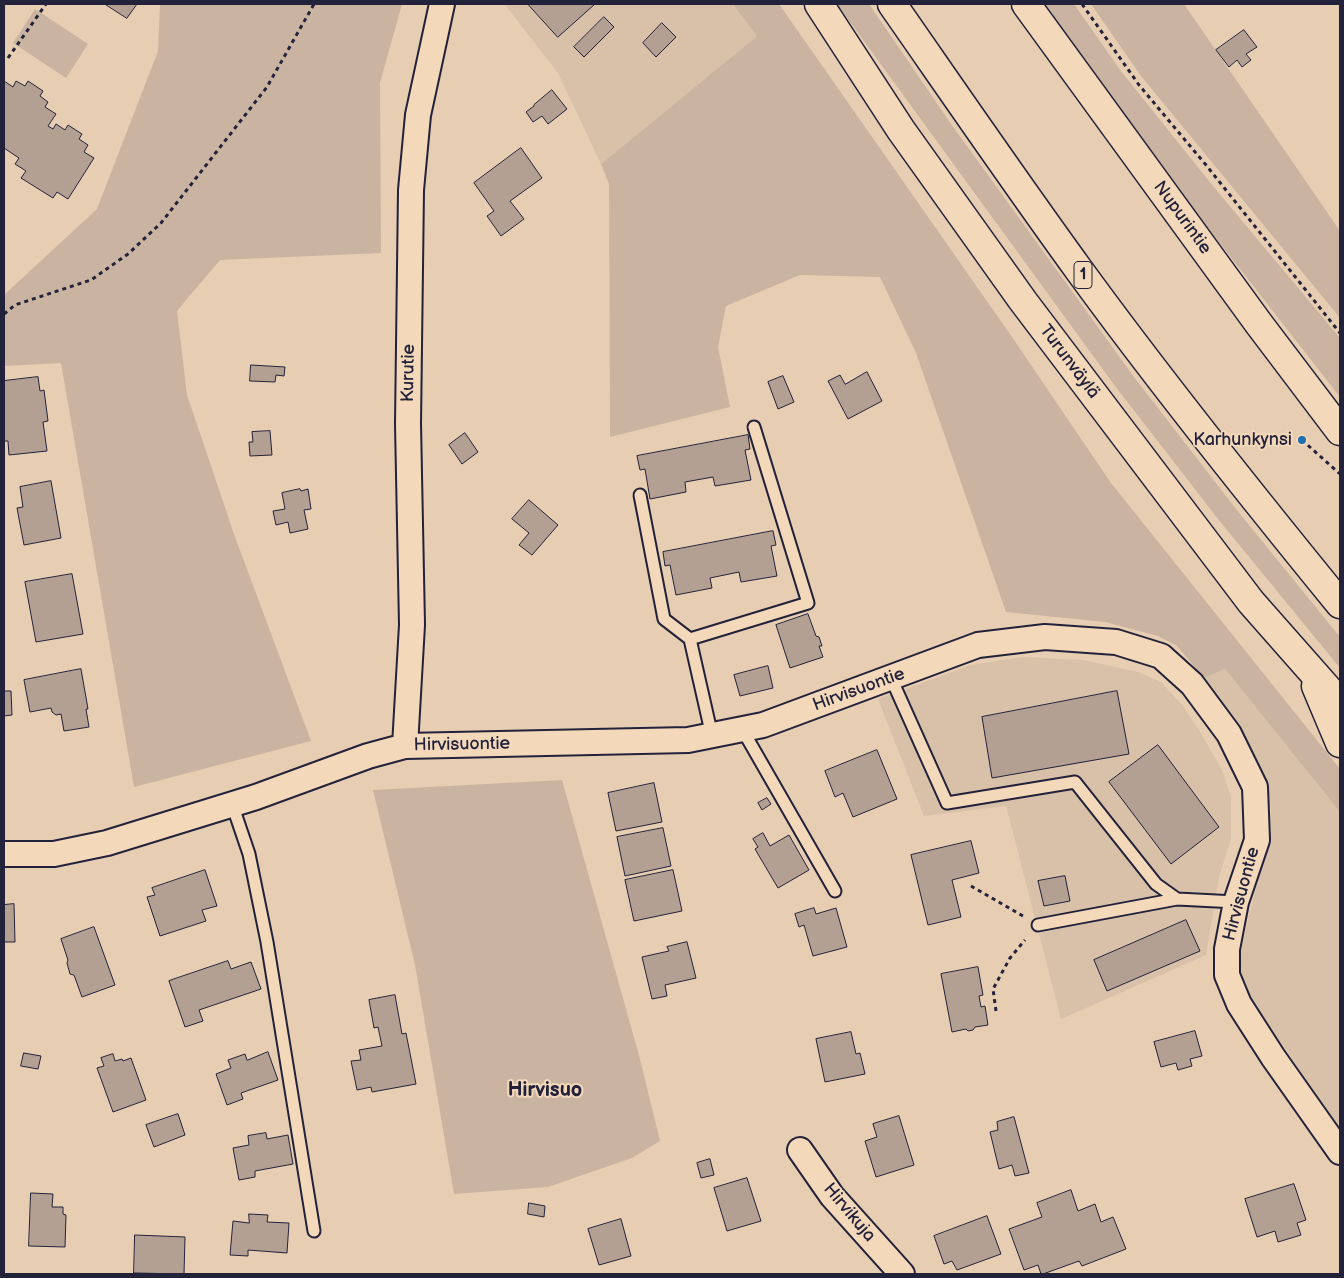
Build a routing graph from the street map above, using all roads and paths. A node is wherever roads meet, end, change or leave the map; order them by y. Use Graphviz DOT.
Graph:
graph roads {
  1 [pos="46,4"];
  2 [pos="314,4"];
  3 [pos="442,4"];
  4 [pos="819,4"];
  5 [pos="892,4"];
  6 [pos="1026,4"];
  7 [pos="1082,4"];
  8 [pos="8,58"];
  9 [pos="4,314"];
  10 [pos="1340,333"];
  11 [pos="754,428"];
  12 [pos="1340,431"];
  13 [pos="1302,440"];
  14 [pos="1340,474"];
  15 [pos="640,495"];
  16 [pos="1340,604"];
  17 [pos="690,639"];
  18 [pos="1308,666"];
  19 [pos="891,678"];
  20 [pos="1340,703"];
  21 [pos="742,729"];
  22 [pos="712,736"];
  23 [pos="1340,743"];
  24 [pos="406,746"];
  25 [pos="232,804"];
  26 [pos="4,854"];
  27 [pos="971,886"];
  28 [pos="835,891"];
  29 [pos="1177,899"];
  30 [pos="1236,902"];
  31 [pos="1038,925"];
  32 [pos="996,1011"];
  33 [pos="800,1150"];
  34 [pos="1340,1152"];
  35 [pos="314,1231"];
  36 [pos="902,1274"];
  1 -- 8 [label="path"];
  2 -- 9 [label="path"];
  3 -- 24 [label="street, Kurutie"];
  4 -- 18 [label="main road, Turunväylä"];
  5 -- 16 [label="main road, 1"];
  6 -- 12 [label="main road, Nupurintie"];
  7 -- 10 [label="path"];
  11 -- 17 [label="lane"];
  13 -- 14 [label="path"];
  15 -- 17 [label="lane"];
  17 -- 22 [label="lane"];
  18 -- 20 [label="main road, Turunväylä"];
  18 -- 23 [label="main road"];
  19 -- 21 [label="street, Hirvisuontie"];
  19 -- 29 [label="lane"];
  19 -- 30 [label="street, Hirvisuontie"];
  21 -- 22 [label="street, Hirvisuontie"];
  21 -- 28 [label="lane"];
  22 -- 24 [label="street, Hirvisuontie"];
  24 -- 25 [label="street, Hirvisuontie"];
  25 -- 26 [label="street, Hirvisuontie"];
  25 -- 35 [label="lane"];
  27 -- 31 [label="path"];
  29 -- 30 [label="lane"];
  29 -- 31 [label="lane"];
  30 -- 34 [label="street, Hirvisuontie"];
  31 -- 32 [label="path"];
  33 -- 36 [label="street, Hirvikuja"];
}
